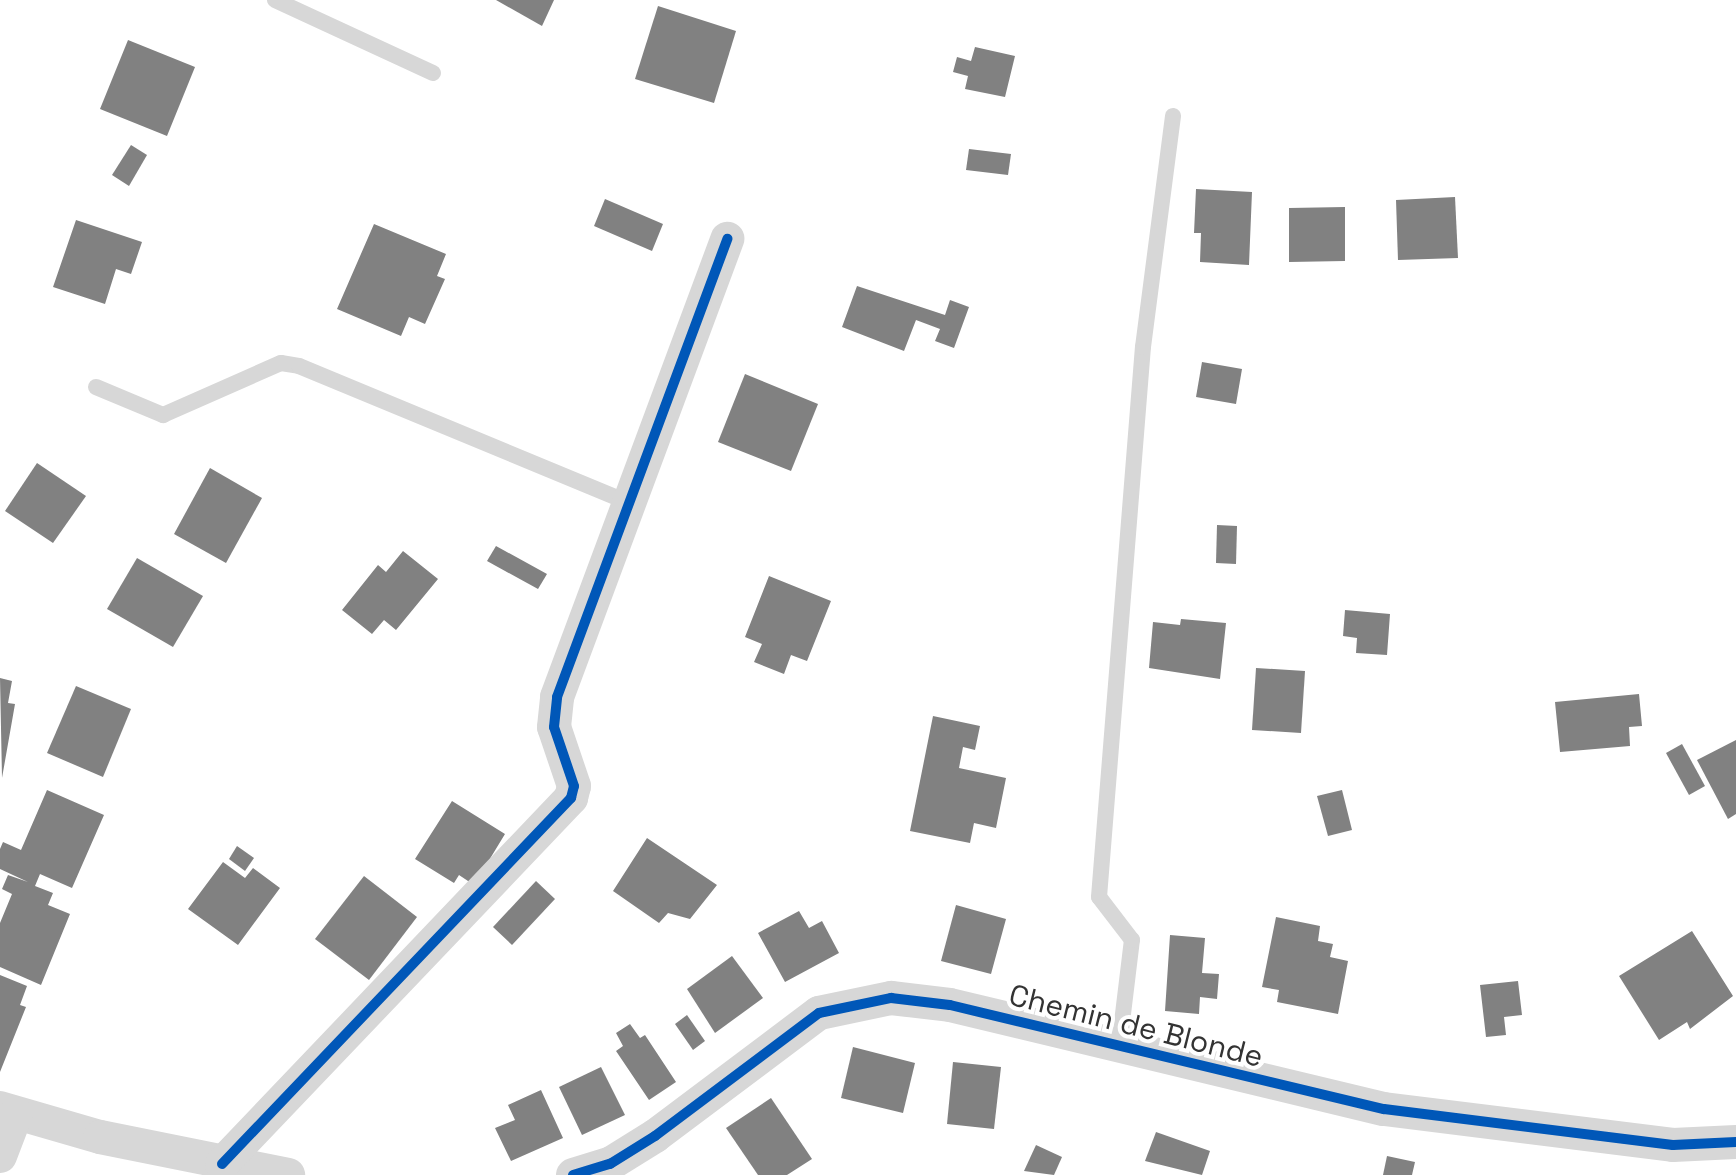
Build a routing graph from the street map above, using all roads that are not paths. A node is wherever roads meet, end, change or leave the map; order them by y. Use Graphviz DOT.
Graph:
graph roads {
  1 [pos="275,0"];
  2 [pos="433,73"];
  3 [pos="1173,116"];
  4 [pos="727,239"];
  5 [pos="96,387"];
  6 [pos="627,502"];
  7 [pos="1119,1047"];
  8 [pos="8,1111"];
  9 [pos="1736,1142"];
  10 [pos="0,1156"];
  11 [pos="222,1164"];
  12 [pos="613,1170"];
  13 [pos="288,1175"];
  14 [pos="573,1175"];
  1 -- 2 [label="lane"];
  3 -- 7 [label="lane"];
  4 -- 6 [label="street"];
  5 -- 6 [label="lane"];
  6 -- 11 [label="street"];
  7 -- 9 [label="street, Chemin de Blonde"];
  7 -- 12 [label="street, Chemin de Blonde"];
  8 -- 10 [label="street"];
  8 -- 11 [label="street"];
  11 -- 13 [label="street"];
  12 -- 14 [label="street, Chemin de Blonde"];
}
